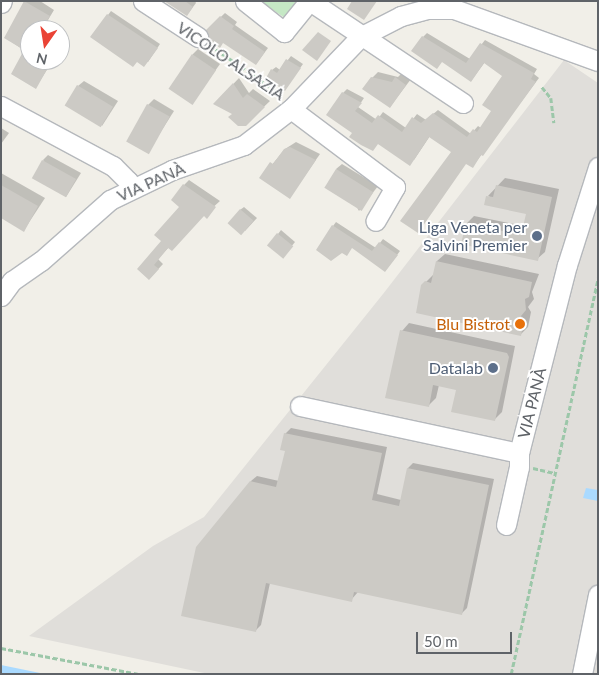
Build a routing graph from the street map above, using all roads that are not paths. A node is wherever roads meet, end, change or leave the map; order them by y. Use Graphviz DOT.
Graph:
graph roads {
  1 [pos="143,1"];
  2 [pos="245,1"];
  3 [pos="310,1"];
  4 [pos="360,37"];
  5 [pos="198,38"];
  6 [pos="598,61"];
  7 [pos="463,102"];
  8 [pos="1,106"];
  9 [pos="292,106"];
  10 [pos="598,167"];
  11 [pos="130,188"];
  12 [pos="374,220"];
  13 [pos="1,296"];
  14 [pos="300,406"];
  15 [pos="519,459"];
  16 [pos="506,525"];
  17 [pos="598,595"];
  18 [pos="582,674"];
  1 -- 5 [label="street, VICOLO ALSAZIA"];
  2 -- 3 [label="street"];
  3 -- 4 [label="street"];
  4 -- 6 [label="street, VIA PANÀ"];
  4 -- 7 [label="street"];
  4 -- 9 [label="street, VIA PANÀ"];
  8 -- 11 [label="street"];
  9 -- 11 [label="street, VIA PANÀ"];
  9 -- 12 [label="street"];
  10 -- 15 [label="street, VIA PANÀ"];
  11 -- 13 [label="street, VIA PANÀ"];
  14 -- 15 [label="street, VIA PANÀ"];
  15 -- 16 [label="street"];
  17 -- 18 [label="street"];
}
